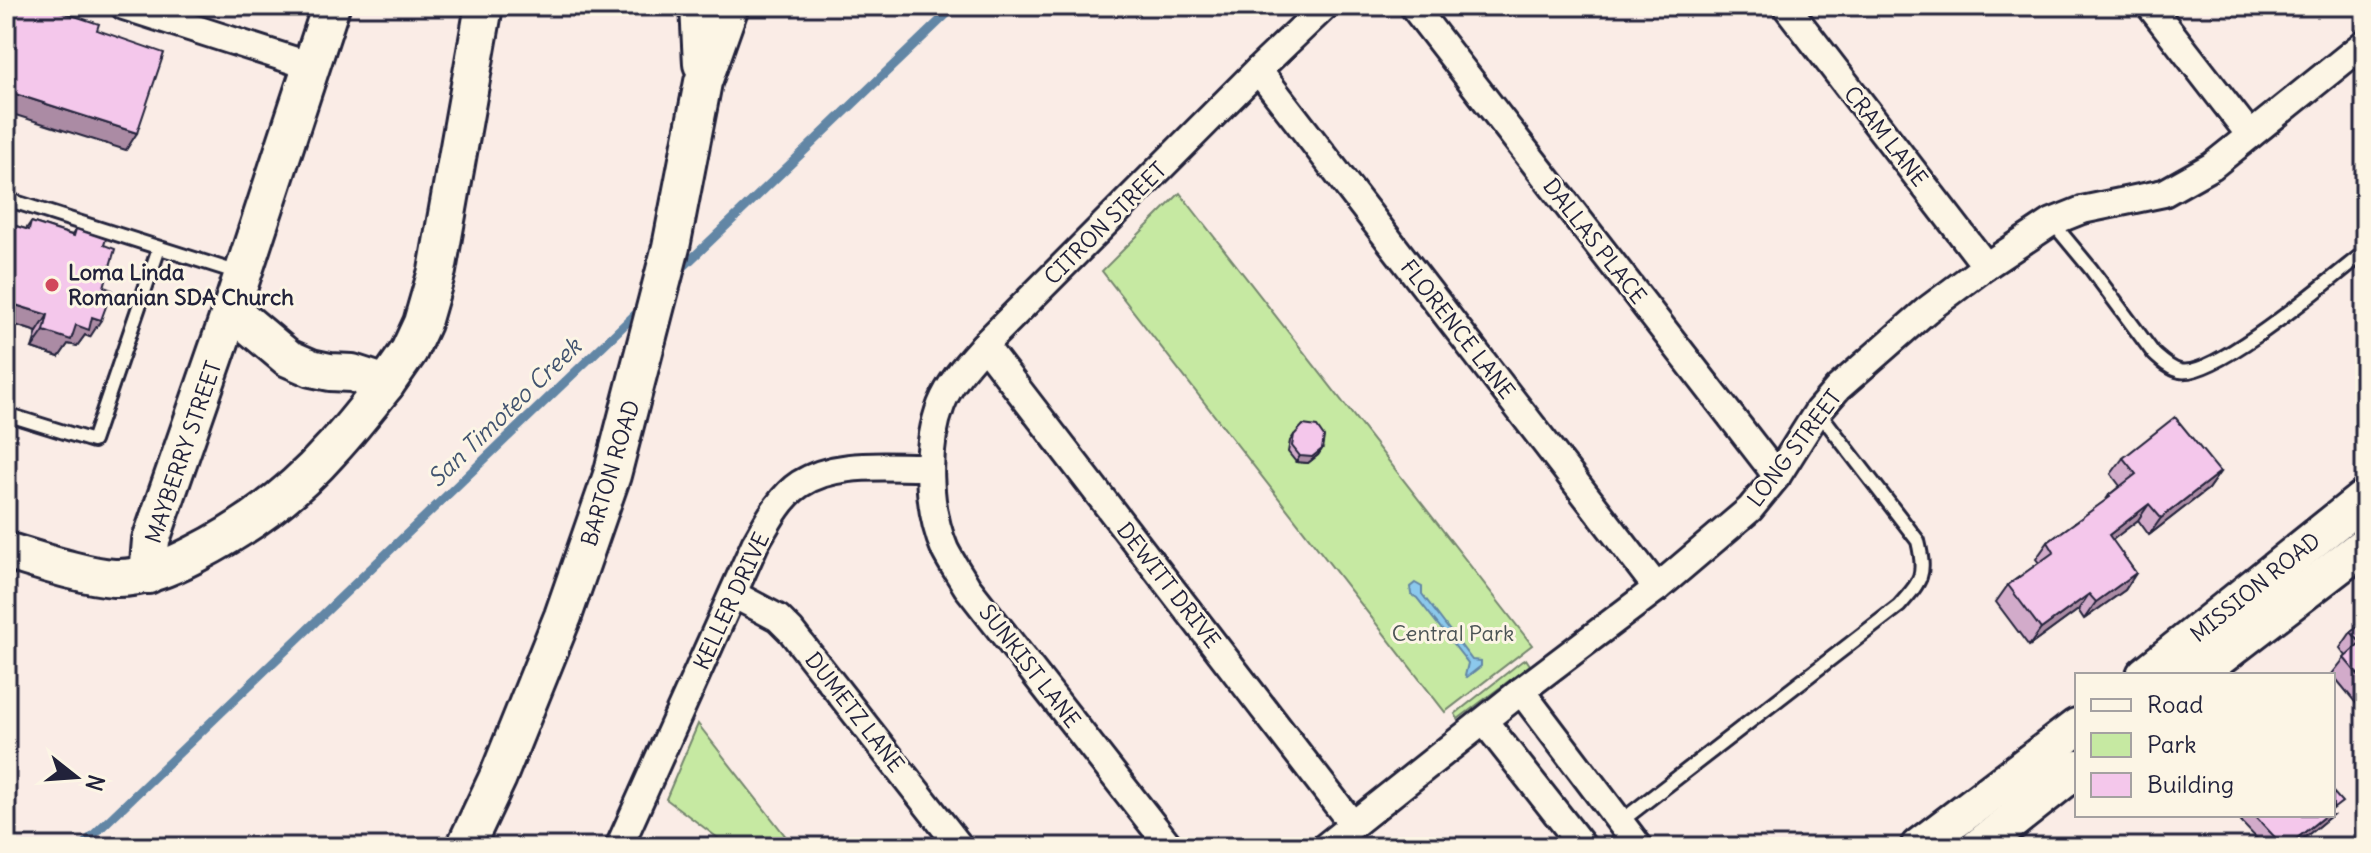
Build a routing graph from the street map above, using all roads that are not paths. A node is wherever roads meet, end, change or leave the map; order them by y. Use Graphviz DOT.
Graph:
graph roads {
  1 [pos="124,6"];
  2 [pos="331,6"];
  3 [pos="484,6"];
  4 [pos="699,6"];
  5 [pos="730,6"];
  6 [pos="1325,6"];
  7 [pos="1413,6"];
  8 [pos="1786,6"];
  9 [pos="2150,6"];
  10 [pos="173,16"];
  11 [pos="2365,43"];
  12 [pos="311,66"];
  13 [pos="1258,70"];
  14 [pos="703,82"];
  15 [pos="2250,135"];
  16 [pos="6,199"];
  17 [pos="2052,222"];
  18 [pos="159,248"];
  19 [pos="2365,252"];
  20 [pos="1986,266"];
  21 [pos="242,274"];
  22 [pos="231,310"];
  23 [pos="984,345"];
  24 [pos="386,384"];
  25 [pos="1818,411"];
  26 [pos="6,414"];
  27 [pos="930,467"];
  28 [pos="1777,476"];
  29 [pos="2365,498"];
  30 [pos="2365,545"];
  31 [pos="6,551"];
  32 [pos="148,575"];
  33 [pos="1657,588"];
  34 [pos="733,594"];
  35 [pos="2147,673"];
  36 [pos="2199,673"];
  37 [pos="1521,691"];
  38 [pos="1484,721"];
  39 [pos="2075,729"];
  40 [pos="2075,771"];
  41 [pos="1620,822"];
  42 [pos="1353,825"];
  43 [pos="465,847"];
  44 [pos="619,847"];
  45 [pos="960,847"];
  46 [pos="1170,847"];
  47 [pos="1325,847"];
  48 [pos="1585,847"];
  49 [pos="1639,847"];
  50 [pos="1919,847"];
  51 [pos="1979,847"];
  1 -- 10 [label="street"];
  2 -- 12 [label="street, MAYBERRY STREET"];
  3 -- 24 [label="street, MAYBERRY STREET"];
  4 -- 14 [label="street, BARTON ROAD"];
  5 -- 14 [label="street, BARTON ROAD"];
  6 -- 13 [label="street, CITRON STREET"];
  7 -- 28 [label="street, DALLAS PLACE"];
  8 -- 20 [label="street, CRAM LANE"];
  9 -- 15 [label="street"];
  10 -- 12 [label="street"];
  11 -- 15 [label="street, LONG STREET"];
  12 -- 21 [label="street, MAYBERRY STREET"];
  13 -- 23 [label="street, CITRON STREET"];
  13 -- 33 [label="street, FLORENCE LANE"];
  14 -- 43 [label="street, BARTON ROAD"];
  15 -- 17 [label="street, LONG STREET"];
  16 -- 18 [label="lane"];
  17 -- 19 [label="lane"];
  17 -- 20 [label="street, LONG STREET"];
  18 -- 21 [label="lane"];
  18 -- 26 [label="lane"];
  20 -- 25 [label="street, LONG STREET"];
  21 -- 22 [label="street, MAYBERRY STREET"];
  22 -- 24 [label="street"];
  22 -- 32 [label="street, MAYBERRY STREET"];
  23 -- 27 [label="street, CITRON STREET"];
  23 -- 42 [label="street, DEWITT DRIVE"];
  24 -- 32 [label="street, MAYBERRY STREET"];
  25 -- 28 [label="street, LONG STREET"];
  25 -- 41 [label="lane"];
  27 -- 34 [label="street, KELLER DRIVE"];
  27 -- 46 [label="street, SUNKIST LANE"];
  28 -- 33 [label="street, LONG STREET"];
  29 -- 35 [label="street, MISSION ROAD"];
  30 -- 36 [label="street, MISSION ROAD"];
  31 -- 32 [label="street"];
  33 -- 37 [label="street, LONG STREET"];
  34 -- 44 [label="street, KELLER DRIVE"];
  34 -- 45 [label="street, DUMETZ LANE"];
  37 -- 38 [label="street, LONG STREET"];
  37 -- 41 [label="street"];
  38 -- 42 [label="street, LONG STREET"];
  38 -- 48 [label="street"];
  39 -- 50 [label="street"];
  40 -- 51 [label="street"];
  41 -- 48 [label="street"];
  41 -- 49 [label="street"];
  42 -- 47 [label="street, LONG STREET"];
}
